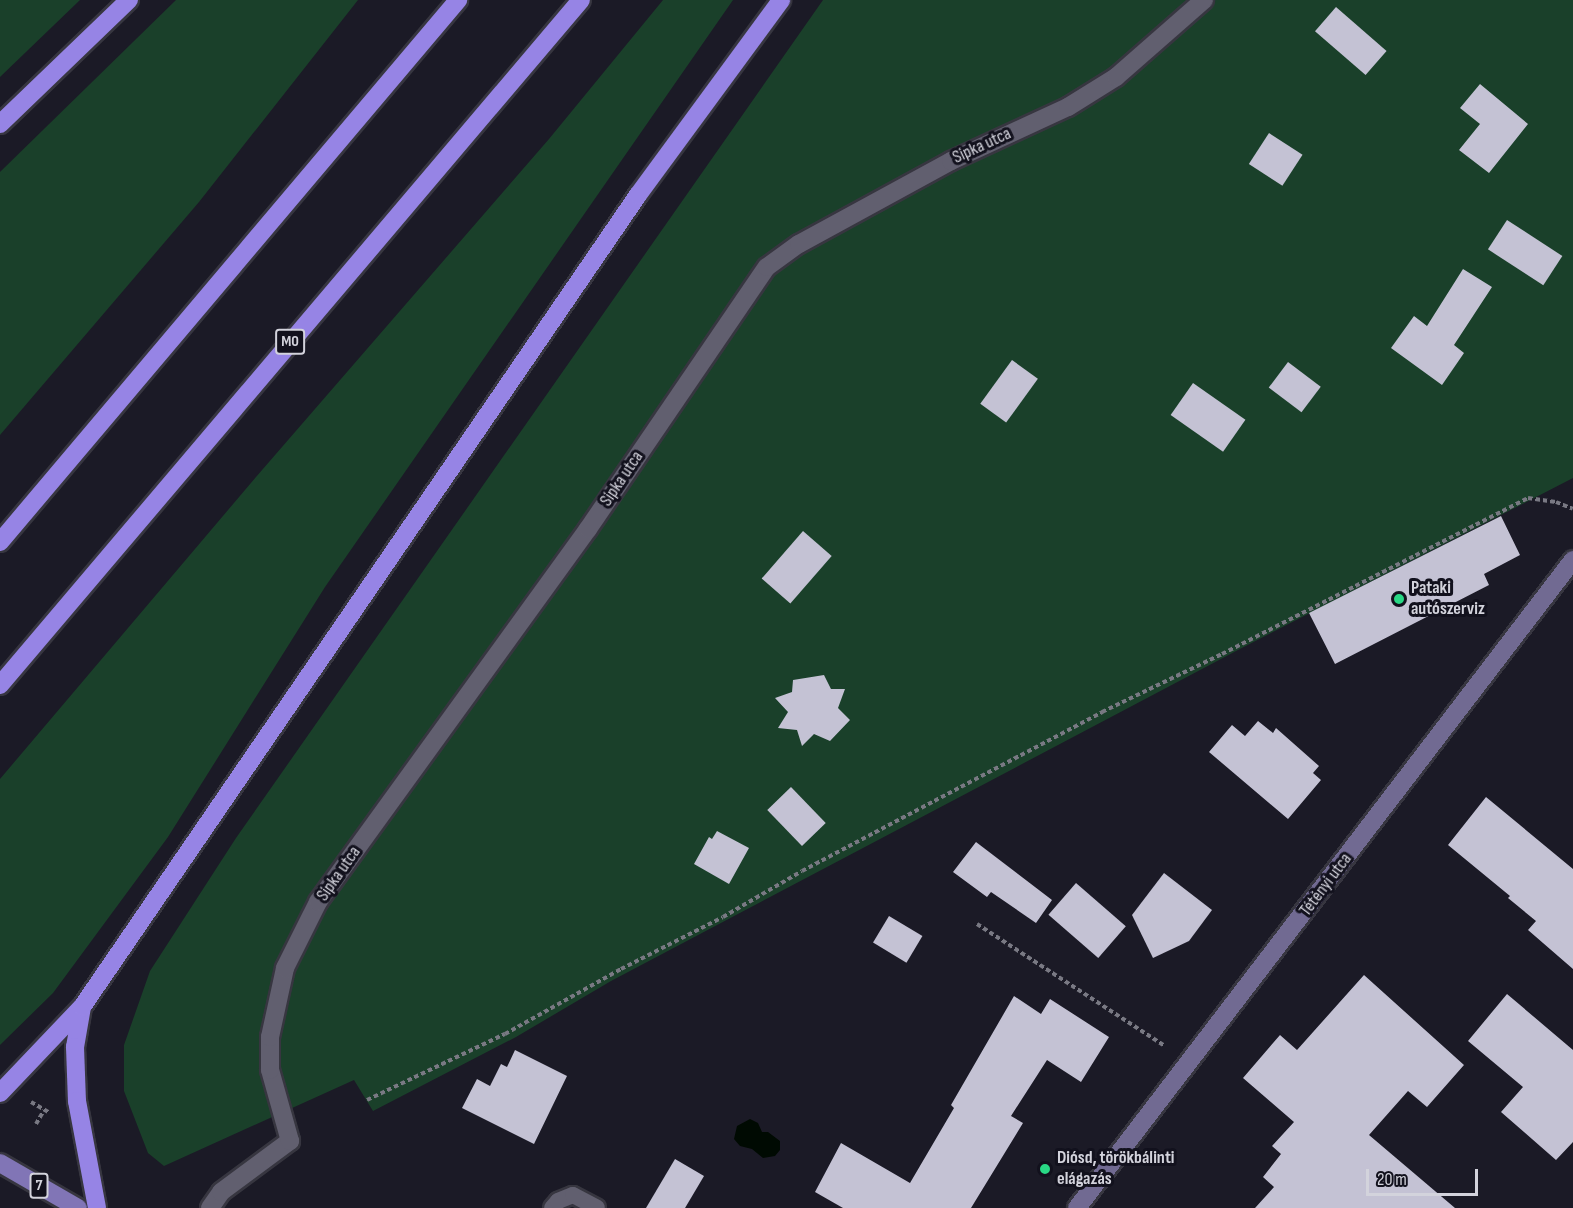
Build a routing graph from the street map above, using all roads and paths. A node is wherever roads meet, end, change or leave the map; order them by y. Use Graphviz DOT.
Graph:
graph roads {
  1 [pos="129,0"];
  2 [pos="458,0"];
  3 [pos="581,0"];
  4 [pos="781,0"];
  5 [pos="1204,0"];
  6 [pos="0,124"];
  7 [pos="1573,509"];
  8 [pos="0,543"];
  9 [pos="1573,560"];
  10 [pos="0,685"];
  11 [pos="977,924"];
  12 [pos="82,1007"];
  13 [pos="1190,1063"];
  14 [pos="0,1093"];
  15 [pos="367,1100"];
  16 [pos="44,1110"];
  17 [pos="36,1124"];
  18 [pos="0,1163"];
  19 [pos="78,1208"];
  20 [pos="97,1208"];
  21 [pos="210,1208"];
  22 [pos="552,1208"];
  23 [pos="597,1208"];
  24 [pos="1077,1208"];
  1 -- 6 [label="highway"];
  2 -- 8 [label="highway"];
  3 -- 10 [label="highway, M0"];
  4 -- 12 [label="highway"];
  5 -- 21 [label="street, Sipka utca"];
  7 -- 15 [label="path"];
  9 -- 13 [label="street, Tétényi utca"];
  11 -- 13 [label="path"];
  12 -- 14 [label="highway"];
  12 -- 20 [label="highway"];
  13 -- 24 [label="street, Tétényi utca"];
  16 -- 17 [label="path"];
  18 -- 19 [label="main road, 7"];
  22 -- 23 [label="lane"];
}
